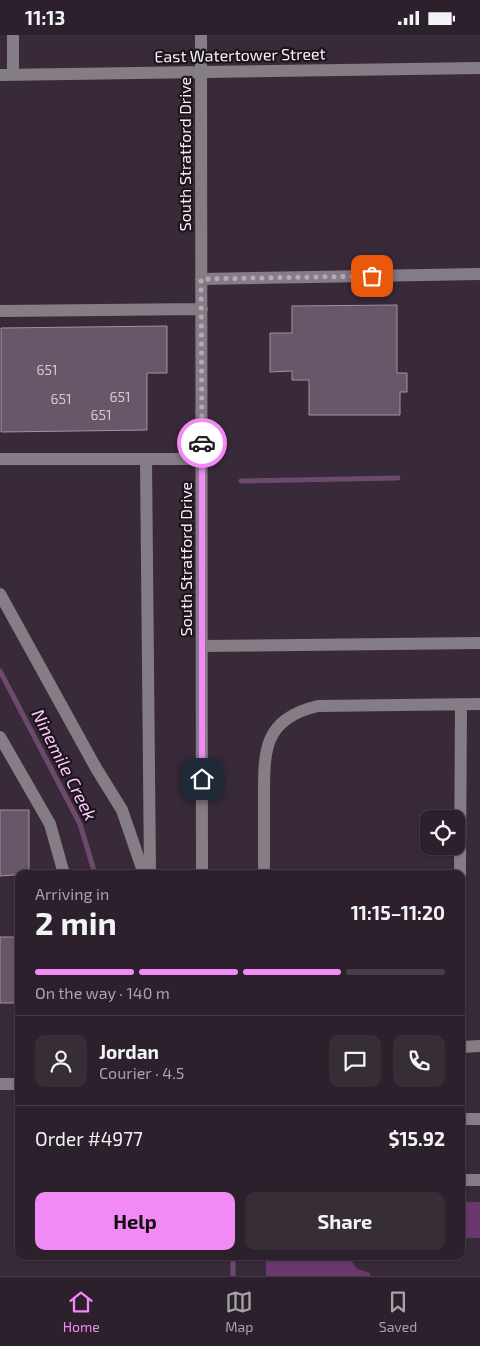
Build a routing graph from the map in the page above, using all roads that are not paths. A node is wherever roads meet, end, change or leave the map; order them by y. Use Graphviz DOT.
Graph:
graph roads {
  1 [pos="13,35"];
  2 [pos="201,35"];
  3 [pos="480,68"];
  4 [pos="201,72"];
  5 [pos="6,75"];
  6 [pos="480,274"];
  7 [pos="201,279"];
  8 [pos="202,309"];
  9 [pos="0,311"];
  10 [pos="0,459"];
  11 [pos="146,459"];
  12 [pos="202,459"];
  13 [pos="0,594"];
  14 [pos="480,643"];
  15 [pos="202,646"];
  16 [pos="461,704"];
  17 [pos="480,704"];
  18 [pos="0,737"];
  19 [pos="63,870"];
  20 [pos="143,870"];
  21 [pos="150,870"];
  22 [pos="202,870"];
  23 [pos="264,870"];
  24 [pos="460,870"];
  25 [pos="480,1046"];
  26 [pos="465,1047"];
  27 [pos="0,1084"];
  28 [pos="15,1084"];
  29 [pos="465,1119"];
  30 [pos="480,1119"];
  31 [pos="465,1180"];
  32 [pos="480,1180"];
  1 -- 5 [label="street"];
  2 -- 4 [label="street, South Stratford Drive"];
  3 -- 4 [label="street, East Watertower Street"];
  4 -- 5 [label="street, East Watertower Street"];
  4 -- 7 [label="street, South Stratford Drive"];
  6 -- 7 [label="street"];
  7 -- 8 [label="street, South Stratford Drive"];
  8 -- 9 [label="street"];
  8 -- 12 [label="street, South Stratford Drive"];
  10 -- 11 [label="street"];
  11 -- 12 [label="street"];
  11 -- 21 [label="street"];
  12 -- 15 [label="street, South Stratford Drive"];
  13 -- 20 [label="street"];
  14 -- 15 [label="street"];
  15 -- 22 [label="street, South Stratford Drive"];
  16 -- 17 [label="street"];
  16 -- 23 [label="street"];
  16 -- 24 [label="street"];
  18 -- 19 [label="street"];
  25 -- 26 [label="street"];
  27 -- 28 [label="street"];
  29 -- 30 [label="street"];
  31 -- 32 [label="street"];
}
